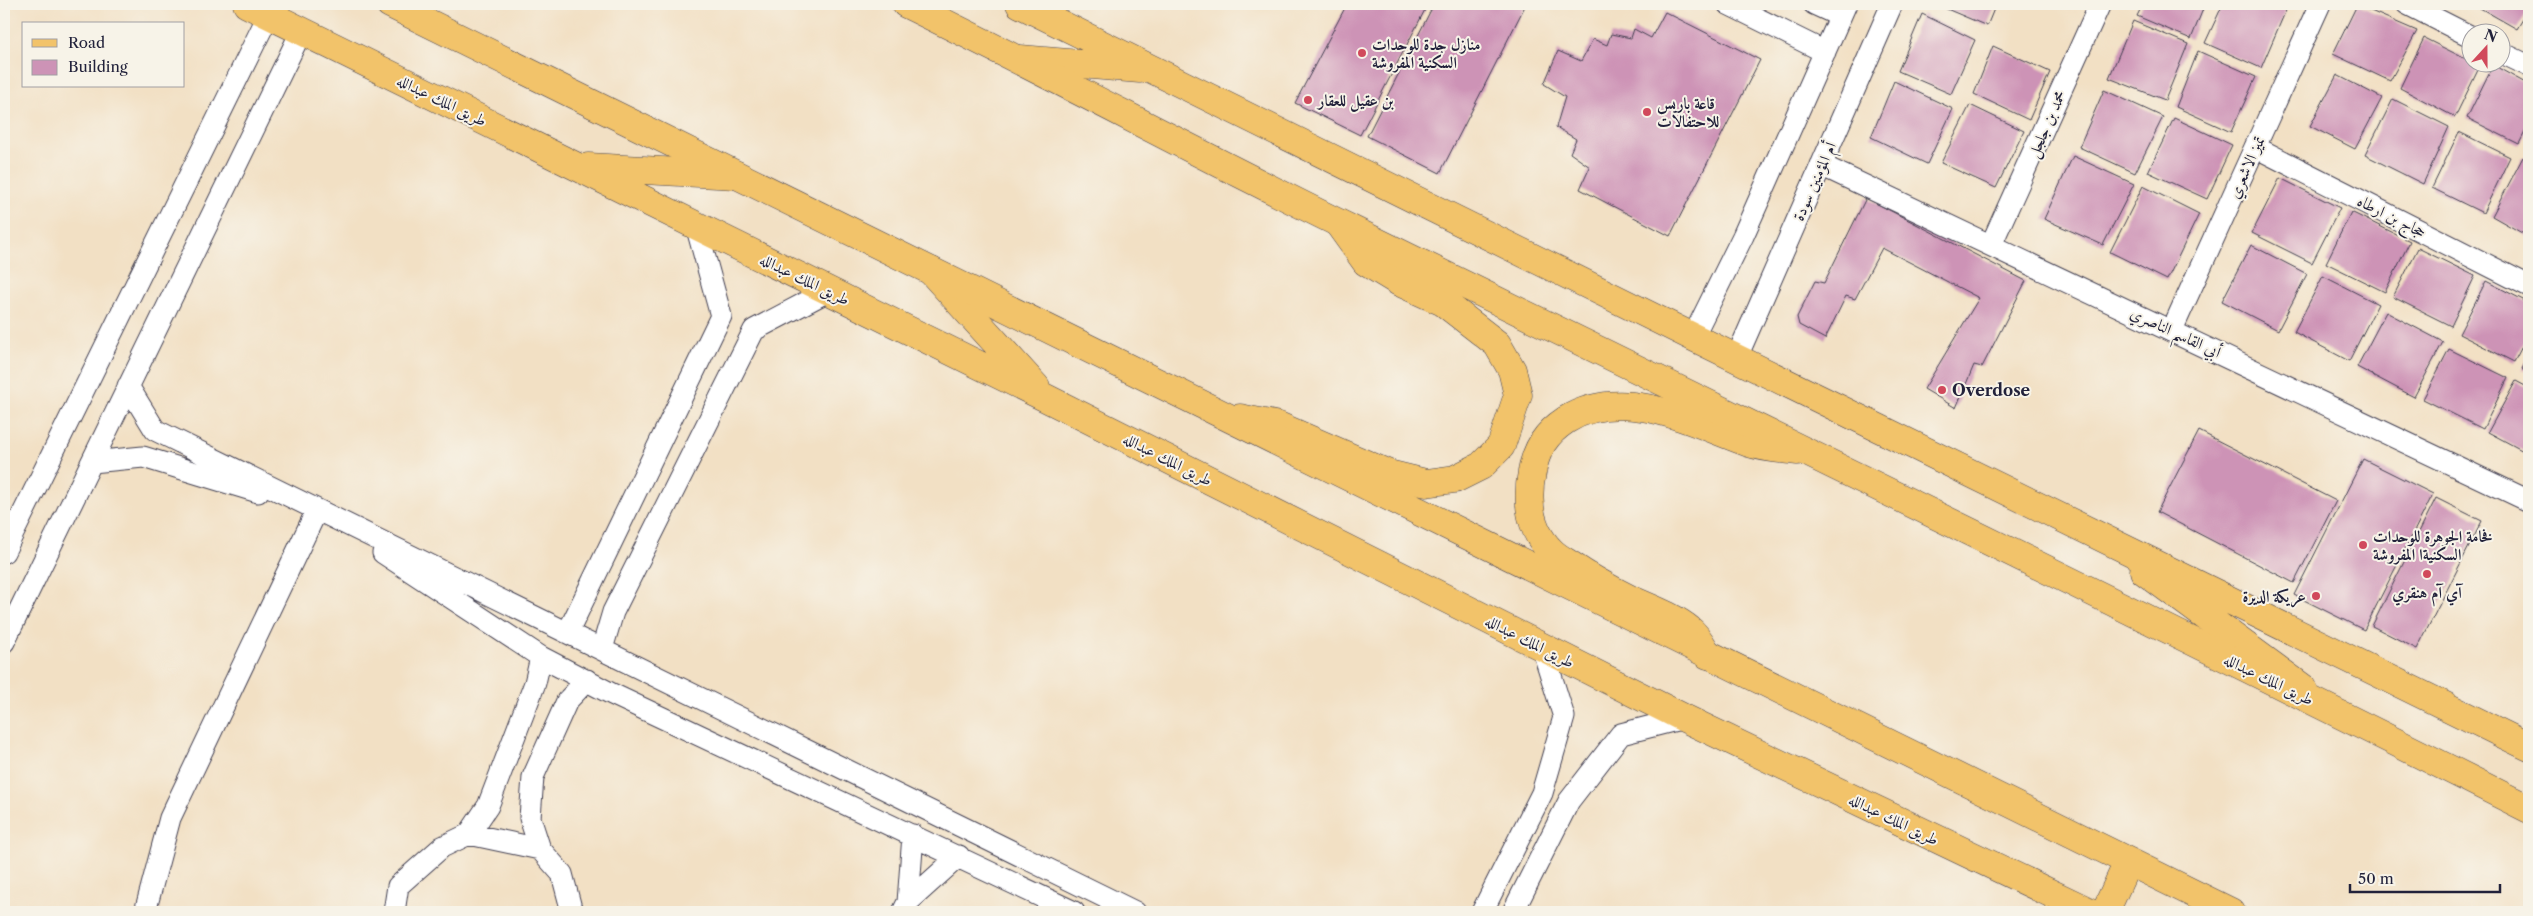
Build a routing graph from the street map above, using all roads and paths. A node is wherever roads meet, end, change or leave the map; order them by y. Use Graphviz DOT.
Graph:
graph roads {
  1 [pos="390,4"];
  2 [pos="906,4"];
  3 [pos="1020,4"];
  4 [pos="1728,4"];
  5 [pos="1814,4"];
  6 [pos="1892,4"];
  7 [pos="2100,4"];
  8 [pos="2320,4"];
  9 [pos="2407,4"];
  10 [pos="258,9"];
  11 [pos="1843,10"];
  12 [pos="302,30"];
  13 [pos="2460,31"];
  14 [pos="1825,52"];
  15 [pos="2510,57"];
  16 [pos="1020,59"];
  17 [pos="2529,66"];
  18 [pos="1154,70"];
  19 [pos="2255,147"];
  20 [pos="1821,165"];
  21 [pos="576,166"];
  22 [pos="736,175"];
  23 [pos="1338,223"];
  24 [pos="696,225"];
  25 [pos="1991,245"];
  26 [pos="931,271"];
  27 [pos="2529,286"];
  28 [pos="828,291"];
  29 [pos="2172,330"];
  30 [pos="1693,337"];
  31 [pos="1736,359"];
  32 [pos="128,386"];
  33 [pos="1046,398"];
  34 [pos="1224,415"];
  35 [pos="1802,452"];
  36 [pos="92,462"];
  37 [pos="2529,501"];
  38 [pos="317,510"];
  39 [pos="2086,529"];
  40 [pos="4,552"];
  41 [pos="568,632"];
  42 [pos="4,642"];
  43 [pos="1542,647"];
  44 [pos="602,649"];
  45 [pos="1708,655"];
  46 [pos="541,657"];
  47 [pos="587,680"];
  48 [pos="2335,711"];
  49 [pos="1684,718"];
  50 [pos="2529,747"];
  51 [pos="2529,809"];
  52 [pos="469,834"];
  53 [pos="913,835"];
  54 [pos="540,849"];
  55 [pos="959,856"];
  56 [pos="2128,862"];
  57 [pos="906,907"];
  58 [pos="145,912"];
  59 [pos="394,912"];
  60 [pos="572,912"];
  61 [pos="1074,912"];
  62 [pos="1135,912"];
  63 [pos="1482,912"];
  64 [pos="1513,912"];
  65 [pos="2090,912"];
  66 [pos="2105,912"];
  67 [pos="2231,912"];
  1 -- 22 [label="main road"];
  2 -- 16 [label="main road, طريق الملك عبدالله"];
  3 -- 18 [label="main road"];
  4 -- 14 [label="street"];
  5 -- 11 [label="street"];
  6 -- 20 [label="street, أم المؤمنين سودة"];
  7 -- 25 [label="street, محمد بن جلجل"];
  8 -- 19 [label="street, تميز الاشعري"];
  9 -- 13 [label="street"];
  10 -- 12 [label="main road, طريق الملك عبدالله"];
  10 -- 40 [label="street"];
  11 -- 14 [label="street"];
  12 -- 21 [label="main road, طريق الملك عبدالله"];
  12 -- 32 [label="street"];
  14 -- 30 [label="street"];
  15 -- 17 [label="street"];
  16 -- 18 [label="main road"];
  16 -- 23 [label="main road, طريق الملك عبدالله"];
  18 -- 30 [label="main road"];
  19 -- 27 [label="street, حجاج بن ارطاه"];
  19 -- 29 [label="street, تميز الاشعري"];
  20 -- 25 [label="street, أبي القاسم الناصري"];
  20 -- 31 [label="street, أم المؤمنين سودة"];
  21 -- 22 [label="main road"];
  21 -- 24 [label="main road, طريق الملك عبدالله"];
  22 -- 26 [label="main road"];
  23 -- 34 [label="main road"];
  23 -- 35 [label="main road, طريق الملك عبدالله"];
  24 -- 28 [label="main road, طريق الملك عبدالله"];
  24 -- 41 [label="street"];
  25 -- 29 [label="street, أبي القاسم الناصري"];
  26 -- 33 [label="main road"];
  26 -- 34 [label="main road"];
  28 -- 33 [label="main road, طريق الملك عبدالله"];
  28 -- 44 [label="street"];
  29 -- 37 [label="street, أبي القاسم الناصري"];
  30 -- 31 [label="main road"];
  31 -- 39 [label="main road"];
  32 -- 36 [label="street"];
  32 -- 41 [label="street"];
  33 -- 43 [label="main road, طريق الملك عبدالله"];
  34 -- 45 [label="main road"];
  35 -- 45 [label="main road"];
  35 -- 48 [label="main road, طريق الملك عبدالله"];
  36 -- 38 [label="street"];
  36 -- 42 [label="street"];
  38 -- 46 [label="street"];
  38 -- 58 [label="street"];
  39 -- 48 [label="main road"];
  39 -- 50 [label="main road"];
  41 -- 44 [label="street"];
  43 -- 49 [label="main road, طريق الملك عبدالله"];
  43 -- 63 [label="street"];
  44 -- 62 [label="street"];
  45 -- 56 [label="main road"];
  46 -- 47 [label="street"];
  46 -- 52 [label="street"];
  47 -- 53 [label="street"];
  47 -- 54 [label="street"];
  48 -- 51 [label="main road, طريق الملك عبدالله"];
  49 -- 64 [label="street"];
  49 -- 65 [label="main road, طريق الملك عبدالله"];
  52 -- 54 [label="street"];
  52 -- 59 [label="street"];
  53 -- 55 [label="street"];
  53 -- 57 [label="street"];
  54 -- 60 [label="street"];
  55 -- 57 [label="street"];
  55 -- 61 [label="street"];
  56 -- 66 [label="main road"];
  56 -- 67 [label="main road"];
}
